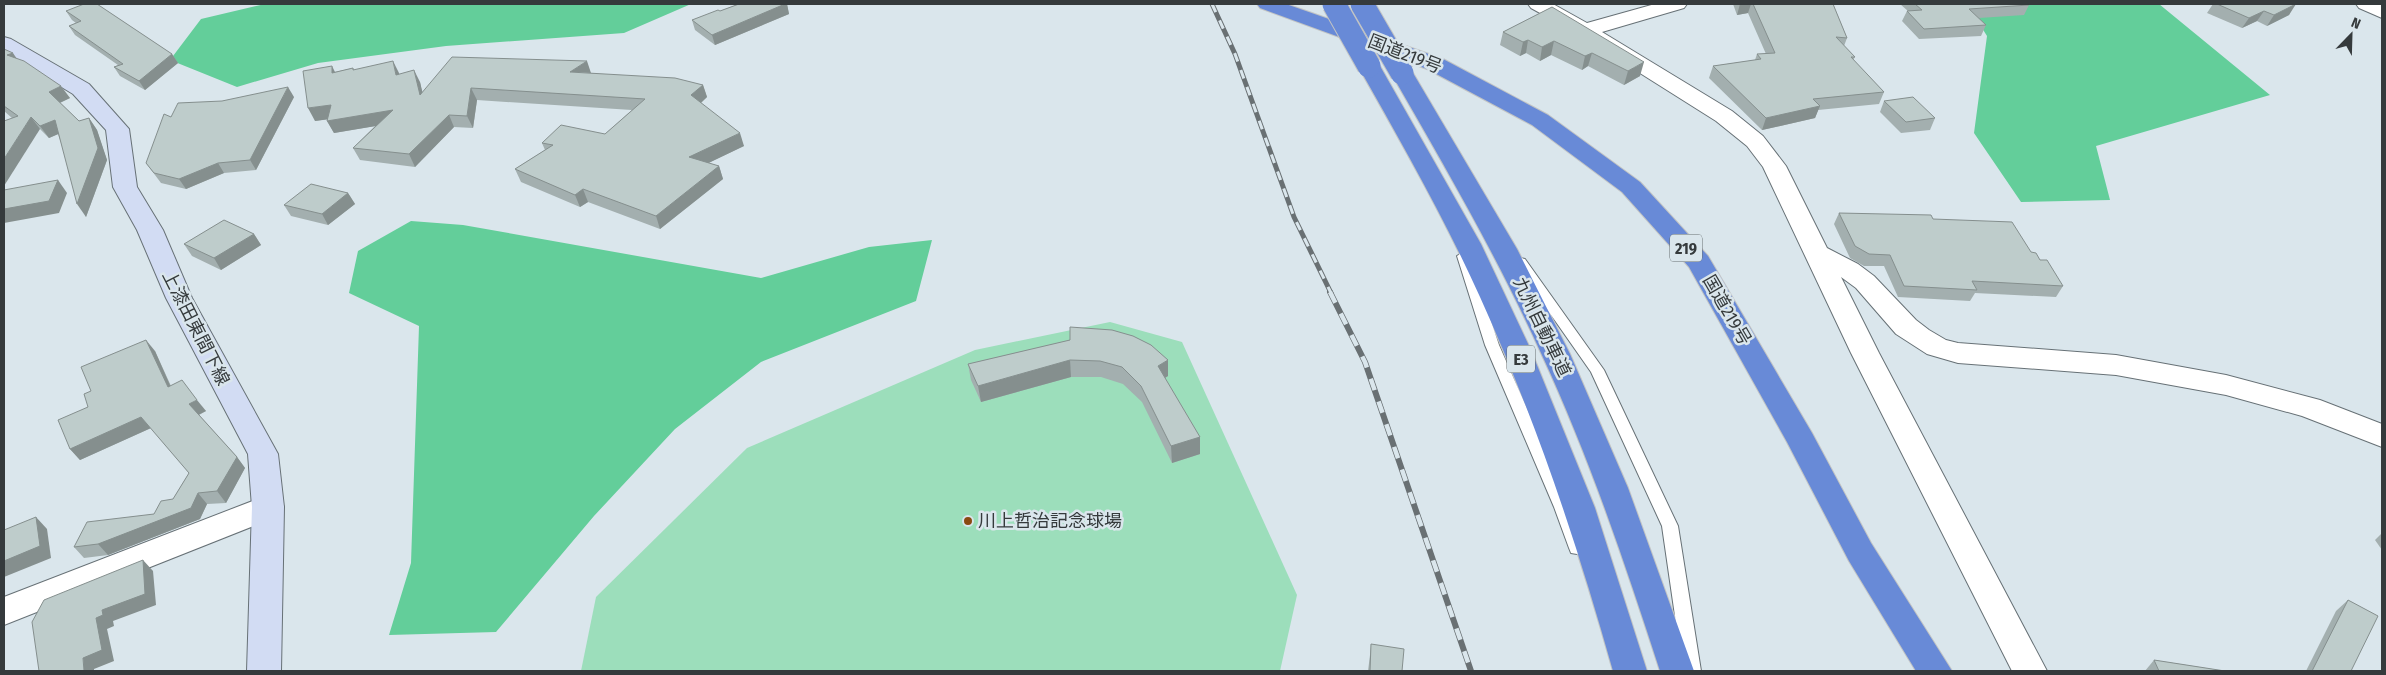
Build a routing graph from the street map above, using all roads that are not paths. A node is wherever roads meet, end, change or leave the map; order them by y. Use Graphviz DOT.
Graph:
graph roads {
  1 [pos="1267,4"];
  2 [pos="1334,4"];
  3 [pos="1362,4"];
  4 [pos="1538,4"];
  5 [pos="1677,4"];
  6 [pos="2366,4"];
  7 [pos="2382,12"];
  8 [pos="1585,30"];
  9 [pos="4,43"];
  10 [pos="1478,202"];
  11 [pos="1447,204"];
  12 [pos="1816,253"];
  13 [pos="2382,436"];
  14 [pos="268,507"];
  15 [pos="4,611"];
  16 [pos="264,671"];
  17 [pos="1621,671"];
  18 [pos="1630,671"];
  19 [pos="1677,671"];
  20 [pos="1692,671"];
  21 [pos="1935,671"];
  22 [pos="2030,671"];
  1 -- 21 [label="highway, 国道219号 / 219"];
  2 -- 11 [label="highway, 九州自動車道 / E3, bridge"];
  3 -- 10 [label="highway, 九州自動車道 / E3, bridge"];
  4 -- 8 [label="street"];
  5 -- 8 [label="street"];
  6 -- 7 [label="street"];
  8 -- 12 [label="street"];
  9 -- 14 [label="main road, 上漆田東間下線"];
  10 -- 19 [label="highway, 九州自動車道 / E3"];
  10 -- 20 [label="lane"];
  11 -- 17 [label="lane"];
  11 -- 18 [label="highway, 九州自動車道 / E3"];
  12 -- 13 [label="street"];
  12 -- 22 [label="street"];
  14 -- 15 [label="street"];
  14 -- 16 [label="main road, 上漆田東間下線"];
}
